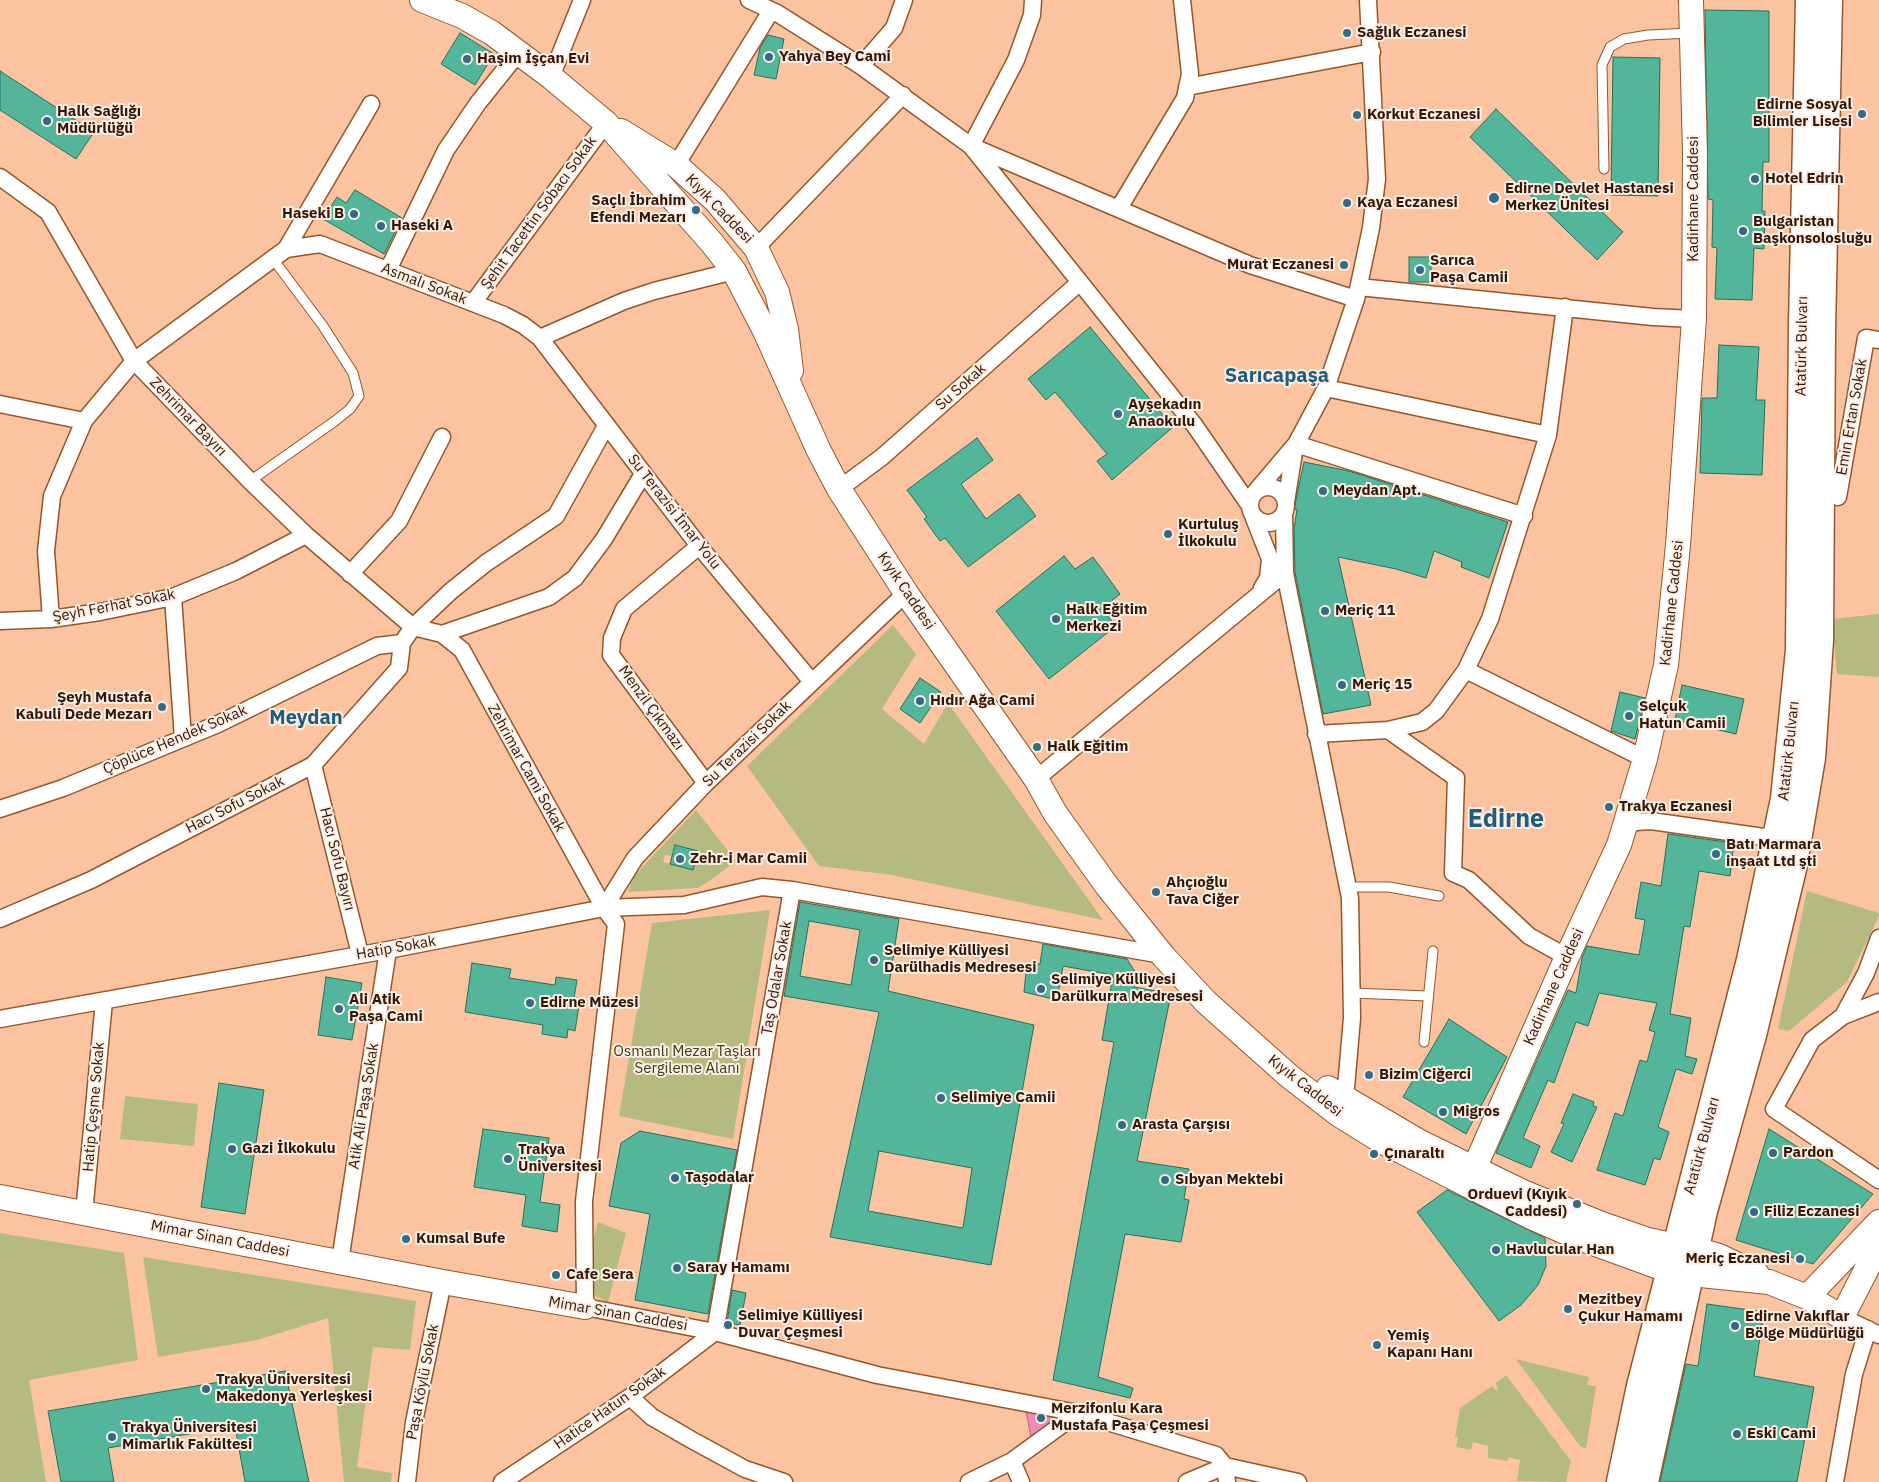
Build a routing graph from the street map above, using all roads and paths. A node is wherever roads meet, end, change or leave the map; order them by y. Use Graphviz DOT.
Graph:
graph roads {
  1 [pos="422,0"];
  2 [pos="582,0"];
  3 [pos="749,0"];
  4 [pos="904,0"];
  5 [pos="1033,0"];
  6 [pos="1182,0"];
  7 [pos="1368,0"];
  8 [pos="1691,0"];
  9 [pos="1809,0"];
  10 [pos="1829,0"];
  11 [pos="777,8"];
  12 [pos="1692,33"];
  13 [pos="519,52"];
  14 [pos="1372,52"];
  15 [pos="861,66"];
  16 [pos="551,77"];
  17 [pos="1187,87"];
  18 [pos="903,95"];
  19 [pos="371,104"];
  20 [pos="606,123"];
  21 [pos="971,146"];
  22 [pos="676,165"];
  23 [pos="1604,169"];
  24 [pos="0,177"];
  25 [pos="1119,208"];
  26 [pos="756,248"];
  27 [pos="286,249"];
  28 [pos="273,259"];
  29 [pos="388,270"];
  30 [pos="734,271"];
  31 [pos="1080,282"];
  32 [pos="1357,293"];
  33 [pos="473,303"];
  34 [pos="1565,307"];
  35 [pos="1694,319"];
  36 [pos="540,338"];
  37 [pos="1872,339"];
  38 [pos="134,361"];
  39 [pos="1326,388"];
  40 [pos="793,392"];
  41 [pos="0,404"];
  42 [pos="84,421"];
  43 [pos="606,426"];
  44 [pos="1548,436"];
  45 [pos="442,437"];
  46 [pos="1296,444"];
  47 [pos="643,474"];
  48 [pos="250,482"];
  49 [pos="839,489"];
  50 [pos="1257,490"];
  51 [pos="1838,497"];
  52 [pos="1285,507"];
  53 [pos="1250,509"];
  54 [pos="1524,516"];
  55 [pos="306,535"];
  56 [pos="699,546"];
  57 [pos="1285,573"];
  58 [pos="350,574"];
  59 [pos="906,593"];
  60 [pos="1258,594"];
  61 [pos="172,597"];
  62 [pos="51,619"];
  63 [pos="0,621"];
  64 [pos="413,628"];
  65 [pos="442,634"];
  66 [pos="402,643"];
  67 [pos="1466,670"];
  68 [pos="812,682"];
  69 [pos="1388,730"];
  70 [pos="1316,734"];
  71 [pos="183,738"];
  72 [pos="1645,759"];
  73 [pos="313,765"];
  74 [pos="1036,780"];
  75 [pos="706,783"];
  76 [pos="0,809"];
  77 [pos="1627,825"];
  78 [pos="1778,839"];
  79 [pos="1348,887"];
  80 [pos="792,890"];
  81 [pos="1438,896"];
  82 [pos="604,908"];
  83 [pos="0,919"];
  84 [pos="1879,938"];
  85 [pos="388,950"];
  86 [pos="1433,951"];
  87 [pos="360,954"];
  88 [pos="1162,955"];
  89 [pos="1567,957"];
  90 [pos="1352,993"];
  91 [pos="1428,996"];
  92 [pos="104,1001"];
  93 [pos="1879,1002"];
  94 [pos="1843,1016"];
  95 [pos="0,1020"];
  96 [pos="1424,1042"];
  97 [pos="1341,1106"];
  98 [pos="1471,1177"];
  99 [pos="1879,1180"];
  100 [pos="0,1197"];
  101 [pos="84,1213"];
  102 [pos="1879,1222"];
  103 [pos="1879,1245"];
  104 [pos="1686,1254"];
  105 [pos="340,1262"];
  106 [pos="443,1282"];
  107 [pos="1769,1282"];
  108 [pos="1807,1297"];
  109 [pos="585,1307"];
  110 [pos="1842,1317"];
  111 [pos="716,1332"];
  112 [pos="1873,1332"];
  113 [pos="630,1396"];
  114 [pos="1078,1413"];
  115 [pos="1012,1462"];
  116 [pos="1226,1474"];
  117 [pos="408,1482"];
  118 [pos="502,1482"];
  119 [pos="784,1482"];
  120 [pos="970,1482"];
  121 [pos="1021,1482"];
  122 [pos="1187,1482"];
  123 [pos="1298,1482"];
  124 [pos="1620,1482"];
  125 [pos="1645,1482"];
  126 [pos="1835,1482"];
  1 -- 13 [label="main road, Kıyık Caddesi"];
  2 -- 16 [label="street"];
  3 -- 11 [label="street"];
  4 -- 15 [label="street"];
  5 -- 21 [label="street"];
  6 -- 17 [label="street"];
  7 -- 14 [label="street"];
  8 -- 12 [label="main road, Kadirhane Caddesi"];
  9 -- 78 [label="main road, Atatürk Bulvarı"];
  10 -- 104 [label="main road, Atatürk Bulvarı"];
  11 -- 15 [label="street"];
  11 -- 22 [label="street"];
  12 -- 23 [label="lane"];
  12 -- 35 [label="main road, Kadirhane Caddesi"];
  13 -- 16 [label="main road, Kıyık Caddesi"];
  13 -- 29 [label="street"];
  14 -- 17 [label="street"];
  14 -- 32 [label="street"];
  15 -- 18 [label="street"];
  16 -- 20 [label="main road, Kıyık Caddesi"];
  17 -- 25 [label="street"];
  18 -- 21 [label="street"];
  18 -- 26 [label="street"];
  19 -- 27 [label="street"];
  20 -- 22 [label="main road, Kıyık Caddesi"];
  20 -- 30 [label="main road, Kıyık Caddesi"];
  20 -- 33 [label="street, Şehit Tacettin Sobacı Sokak"];
  21 -- 25 [label="street"];
  21 -- 31 [label="street"];
  22 -- 26 [label="main road, Kıyık Caddesi"];
  24 -- 38 [label="street, Zehrimar Bayırı"];
  25 -- 32 [label="street"];
  26 -- 40 [label="main road, Kıyık Caddesi"];
  27 -- 28 [label="street, Asmalı Sokak"];
  27 -- 29 [label="street, Asmalı Sokak"];
  28 -- 38 [label="street, Asmalı Sokak"];
  28 -- 48 [label="lane"];
  29 -- 33 [label="street, Asmalı Sokak"];
  30 -- 36 [label="street"];
  30 -- 40 [label="main road, Kıyık Caddesi"];
  31 -- 49 [label="street, Su Sokak"];
  31 -- 53 [label="street"];
  32 -- 34 [label="street"];
  32 -- 39 [label="street"];
  33 -- 36 [label="street, Asmalı Sokak"];
  34 -- 35 [label="street"];
  34 -- 44 [label="street"];
  35 -- 72 [label="main road, Kadirhane Caddesi"];
  36 -- 43 [label="street, Su Terazisi İmar Yolu"];
  37 -- 51 [label="street, Emin Ertan Sokak"];
  38 -- 42 [label="street, Asmalı Sokak"];
  38 -- 48 [label="street, Zehrimar Bayırı"];
  39 -- 44 [label="street"];
  39 -- 46 [label="street"];
  40 -- 49 [label="main road, Kıyık Caddesi"];
  41 -- 42 [label="street"];
  42 -- 62 [label="street, Asmalı Sokak"];
  43 -- 47 [label="street, Su Terazisi İmar Yolu"];
  43 -- 64 [label="street, Hacı Sofu Sokak"];
  44 -- 54 [label="street"];
  45 -- 58 [label="street"];
  46 -- 50 [label="street"];
  46 -- 52 [label="street"];
  46 -- 54 [label="street"];
  47 -- 56 [label="street, Su Terazisi İmar Yolu"];
  47 -- 65 [label="street"];
  48 -- 55 [label="street, Zehrimar Bayırı"];
  49 -- 59 [label="main road, Kıyık Caddesi"];
  50 -- 52 [label="street"];
  50 -- 53 [label="street"];
  52 -- 53 [label="street"];
  52 -- 57 [label="street"];
  53 -- 60 [label="street"];
  54 -- 67 [label="street"];
  55 -- 58 [label="street, Zehrimar Bayırı"];
  55 -- 61 [label="street, Şeyh Ferhat Sokak"];
  56 -- 68 [label="street, Su Terazisi İmar Yolu"];
  56 -- 75 [label="street, Menzil Çıkmazı"];
  57 -- 60 [label="street"];
  57 -- 70 [label="street"];
  58 -- 64 [label="street, Zehrimar Bayırı"];
  59 -- 68 [label="street, Su Terazisi Sokak"];
  59 -- 74 [label="main road, Kıyık Caddesi"];
  60 -- 74 [label="street"];
  61 -- 62 [label="street, Şeyh Ferhat Sokak"];
  61 -- 71 [label="street"];
  62 -- 63 [label="street, Şeyh Ferhat Sokak"];
  64 -- 65 [label="street"];
  64 -- 66 [label="street, Hacı Sofu Sokak"];
  65 -- 82 [label="street, Zehrimar Cami Sokak"];
  66 -- 71 [label="street, Çöplüce Hendek Sokak"];
  66 -- 73 [label="street, Hacı Sofu Sokak"];
  67 -- 69 [label="street"];
  67 -- 72 [label="street"];
  68 -- 75 [label="street, Su Terazisi Sokak"];
  69 -- 70 [label="street"];
  69 -- 89 [label="street"];
  70 -- 79 [label="street"];
  71 -- 76 [label="street, Çöplüce Hendek Sokak"];
  72 -- 77 [label="main road, Kadirhane Caddesi"];
  73 -- 83 [label="street, Hacı Sofu Sokak"];
  73 -- 87 [label="street, Hacı Sofu Bayırı"];
  74 -- 88 [label="main road, Kıyık Caddesi"];
  74 -- 97 [label="main road, Kıyık Caddesi"];
  75 -- 82 [label="street, Su Terazisi Sokak"];
  77 -- 78 [label="street"];
  77 -- 89 [label="main road, Kadirhane Caddesi"];
  78 -- 104 [label="main road, Atatürk Bulvarı"];
  79 -- 81 [label="lane"];
  79 -- 90 [label="street"];
  80 -- 82 [label="street, Hatip Sokak"];
  80 -- 88 [label="street, Hatip Sokak"];
  80 -- 111 [label="street, Taş Odalar Sokak"];
  82 -- 85 [label="street, Hatip Sokak"];
  82 -- 109 [label="street, Zehrimar Cami Sokak"];
  84 -- 94 [label="street"];
  85 -- 87 [label="street, Hatip Sokak"];
  85 -- 105 [label="street, Atik Ali Paşa Sokak"];
  86 -- 91 [label="lane"];
  87 -- 92 [label="street, Hatip Sokak"];
  88 -- 97 [label="main road, Kıyık Caddesi"];
  89 -- 98 [label="main road, Kadirhane Caddesi"];
  90 -- 91 [label="lane"];
  90 -- 97 [label="street"];
  91 -- 96 [label="lane"];
  92 -- 95 [label="street, Hatip Sokak"];
  92 -- 101 [label="street, Hatip Çeşme Sokak"];
  93 -- 94 [label="street"];
  94 -- 99 [label="street"];
  97 -- 98 [label="main road, Kıyık Caddesi"];
  98 -- 104 [label="main road, Kıyık Caddesi"];
  100 -- 101 [label="main road, Mimar Sinan Caddesi"];
  101 -- 105 [label="main road, Mimar Sinan Caddesi"];
  102 -- 108 [label="main road"];
  103 -- 110 [label="main road"];
  104 -- 107 [label="main road"];
  104 -- 107 [label="main road"];
  104 -- 124 [label="main road, Atatürk Bulvarı"];
  104 -- 125 [label="main road, Atatürk Bulvarı"];
  105 -- 106 [label="main road, Mimar Sinan Caddesi"];
  106 -- 109 [label="main road, Mimar Sinan Caddesi"];
  106 -- 117 [label="street, Paşa Köylü Sokak"];
  107 -- 108 [label="main road"];
  108 -- 110 [label="main road"];
  109 -- 111 [label="street, Mimar Sinan Caddesi"];
  110 -- 112 [label="street"];
  111 -- 113 [label="street, Hatice Hatun Sokak"];
  111 -- 114 [label="street, Mimar Sinan Caddesi"];
  112 -- 126 [label="street"];
  113 -- 118 [label="street, Hatice Hatun Sokak"];
  113 -- 119 [label="street"];
  114 -- 115 [label="street"];
  114 -- 116 [label="street, Mimar Sinan Caddesi"];
  115 -- 120 [label="street"];
  115 -- 121 [label="street"];
  116 -- 122 [label="street"];
  116 -- 123 [label="street"];
}
